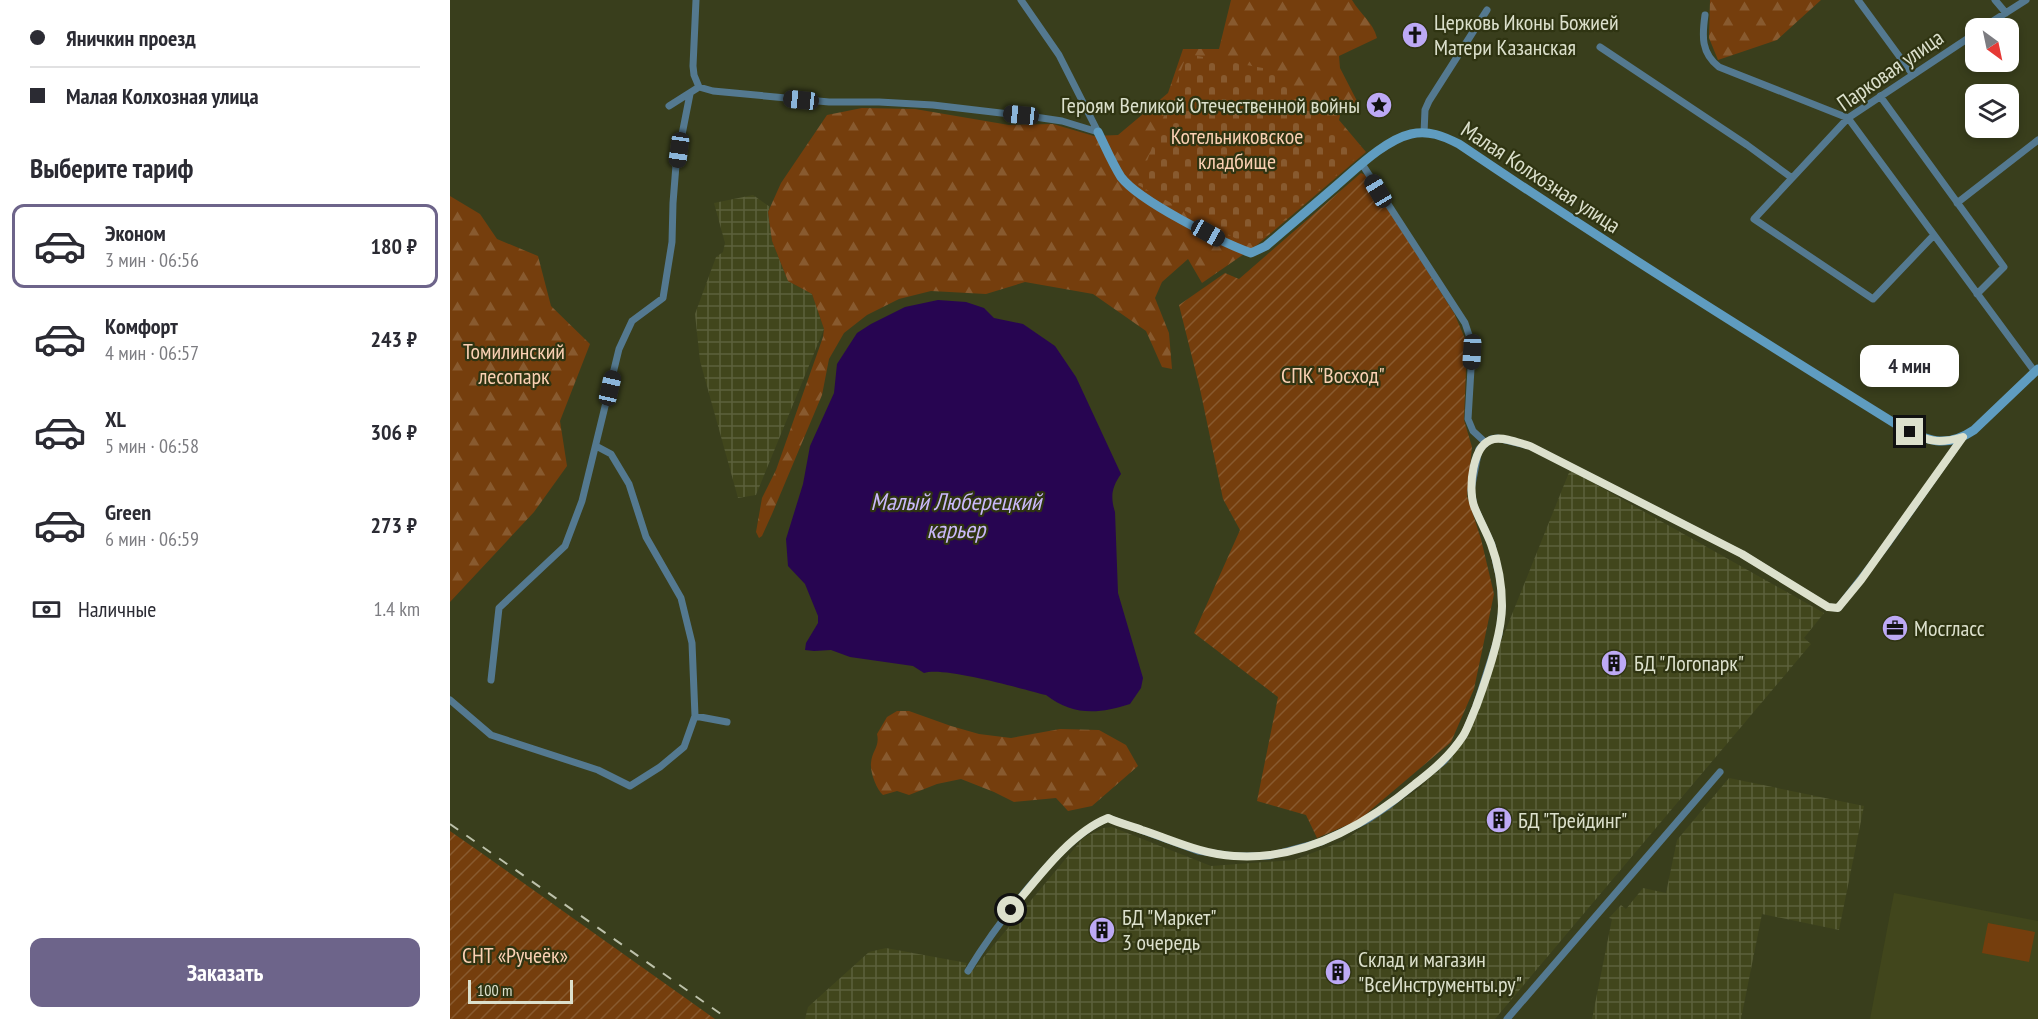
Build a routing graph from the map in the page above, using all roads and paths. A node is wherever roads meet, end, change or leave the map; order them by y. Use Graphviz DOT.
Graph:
graph roads {
  1 [pos="696,0"];
  2 [pos="1021,0"];
  3 [pos="1858,0"];
  4 [pos="1995,0"];
  5 [pos="2026,0"];
  6 [pos="1487,9"];
  7 [pos="2006,13"];
  8 [pos="1705,15"];
  9 [pos="1998,18"];
  10 [pos="1965,40"];
  11 [pos="1600,47"];
  12 [pos="1913,75"];
  13 [pos="699,87"];
  14 [pos="690,94"];
  15 [pos="1880,96"];
  16 [pos="669,106"];
  17 [pos="1848,118"];
  18 [pos="1098,132"];
  19 [pos="1424,133"];
  20 [pos="2038,140"];
  21 [pos="1362,164"];
  22 [pos="1792,178"];
  23 [pos="1958,203"];
  24 [pos="1934,236"];
  25 [pos="1977,294"];
  26 [pos="2036,371"];
  27 [pos="1963,437"];
  28 [pos="1486,443"];
  29 [pos="596,446"];
  30 [pos="491,680"];
  31 [pos="450,700"];
  32 [pos="695,716"];
  33 [pos="727,722"];
  34 [pos="1720,772"];
  35 [pos="968,971"];
  36 [pos="1508,1018"];
  1 -- 13 [label="street"];
  2 -- 18 [label="street"];
  3 -- 12 [label="street"];
  4 -- 7 [label="street"];
  5 -- 7 [label="street"];
  6 -- 19 [label="street"];
  7 -- 9 [label="street"];
  8 -- 17 [label="street"];
  10 -- 12 [label="street, Парковая улица"];
  11 -- 22 [label="street"];
  12 -- 15 [label="street, Парковая улица"];
  13 -- 14 [label="street"];
  13 -- 18 [label="street"];
  14 -- 16 [label="street"];
  14 -- 29 [label="street"];
  15 -- 17 [label="street, Парковая улица"];
  15 -- 23 [label="street"];
  17 -- 22 [label="street, Парковая улица"];
  17 -- 24 [label="street"];
  18 -- 21 [label="street, Малая Колхозная улица"];
  19 -- 21 [label="street, Малая Колхозная улица"];
  19 -- 27 [label="street, Малая Колхозная улица"];
  20 -- 23 [label="street"];
  21 -- 28 [label="street"];
  22 -- 24 [label="street, Парковая улица"];
  23 -- 25 [label="street"];
  24 -- 25 [label="street"];
  25 -- 26 [label="street"];
  26 -- 27 [label="street"];
  27 -- 28 [label="street"];
  28 -- 35 [label="street"];
  29 -- 30 [label="street"];
  29 -- 32 [label="street"];
  31 -- 32 [label="street"];
  32 -- 33 [label="street"];
  34 -- 36 [label="street"];
}
